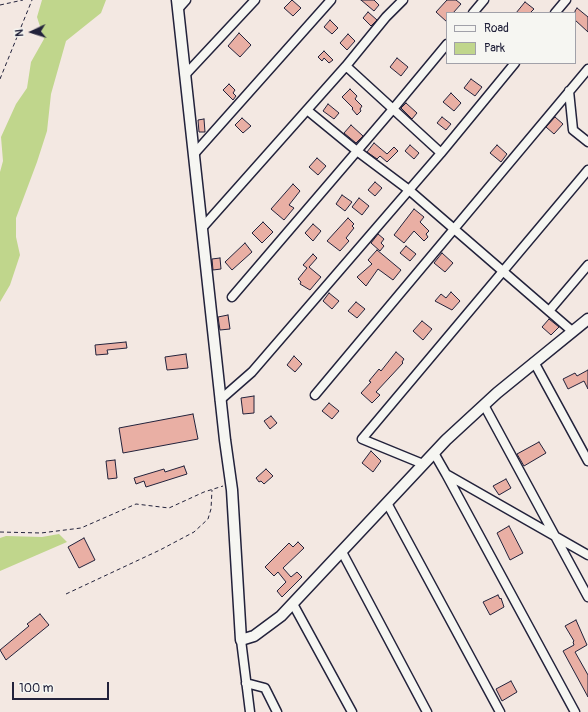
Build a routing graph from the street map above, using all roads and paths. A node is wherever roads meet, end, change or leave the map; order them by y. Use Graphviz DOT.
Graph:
graph roads {
  1 [pos="23,0"];
  2 [pos="32,0"];
  3 [pos="186,0"];
  4 [pos="255,0"];
  5 [pos="331,0"];
  6 [pos="403,0"];
  7 [pos="484,0"];
  8 [pos="566,0"];
  9 [pos="178,4"];
  10 [pos="0,5"];
  11 [pos="474,12"];
  12 [pos="556,12"];
  13 [pos="446,45"];
  14 [pos="513,64"];
  15 [pos="346,66"];
  16 [pos="588,69"];
  17 [pos="185,75"];
  18 [pos="0,79"];
  19 [pos="570,91"];
  20 [pos="393,109"];
  21 [pos="307,110"];
  22 [pos="588,142"];
  23 [pos="357,151"];
  24 [pos="441,153"];
  25 [pos="194,154"];
  26 [pos="588,170"];
  27 [pos="409,190"];
  28 [pos="202,228"];
  29 [pos="454,229"];
  30 [pos="588,265"];
  31 [pos="503,271"];
  32 [pos="232,297"];
  33 [pos="549,311"];
  34 [pos="588,319"];
  35 [pos="572,331"];
  36 [pos="534,362"];
  37 [pos="315,395"];
  38 [pos="220,400"];
  39 [pos="484,405"];
  40 [pos="434,453"];
  41 [pos="588,461"];
  42 [pos="423,464"];
  43 [pos="446,474"];
  44 [pos="231,484"];
  45 [pos="212,490"];
  46 [pos="387,503"];
  47 [pos="0,532"];
  48 [pos="555,536"];
  49 [pos="342,552"];
  50 [pos="588,555"];
  51 [pos="66,594"];
  52 [pos="588,597"];
  53 [pos="293,604"];
  54 [pos="241,640"];
  55 [pos="246,683"];
  56 [pos="250,712"];
  57 [pos="277,712"];
  58 [pos="352,712"];
  59 [pos="427,712"];
  60 [pos="500,712"];
  61 [pos="575,712"];
  1 -- 10 [label="path"];
  2 -- 18 [label="path"];
  3 -- 9 [label="street"];
  4 -- 17 [label="street"];
  5 -- 25 [label="street"];
  6 -- 15 [label="street"];
  7 -- 11 [label="street"];
  8 -- 12 [label="street"];
  9 -- 17 [label="street"];
  13 -- 20 [label="street"];
  14 -- 24 [label="street"];
  15 -- 20 [label="street"];
  15 -- 21 [label="street"];
  16 -- 19 [label="street"];
  17 -- 25 [label="street"];
  19 -- 22 [label="street"];
  19 -- 29 [label="street"];
  20 -- 23 [label="street"];
  20 -- 24 [label="street"];
  21 -- 23 [label="street"];
  21 -- 28 [label="street"];
  23 -- 27 [label="street"];
  23 -- 32 [label="street"];
  24 -- 27 [label="street"];
  25 -- 28 [label="street"];
  26 -- 31 [label="street"];
  27 -- 29 [label="street"];
  27 -- 38 [label="street"];
  28 -- 38 [label="street"];
  29 -- 31 [label="street"];
  29 -- 37 [label="street"];
  30 -- 33 [label="street"];
  31 -- 33 [label="street"];
  31 -- 42 [label="street"];
  33 -- 35 [label="street"];
  34 -- 35 [label="street"];
  35 -- 36 [label="street"];
  36 -- 39 [label="street"];
  36 -- 41 [label="street"];
  38 -- 44 [label="street"];
  39 -- 40 [label="street"];
  39 -- 48 [label="street"];
  40 -- 42 [label="street"];
  40 -- 43 [label="street"];
  42 -- 46 [label="street"];
  43 -- 48 [label="street"];
  43 -- 61 [label="street"];
  44 -- 45 [label="path"];
  44 -- 54 [label="street"];
  45 -- 47 [label="path"];
  45 -- 51 [label="path"];
  46 -- 49 [label="street"];
  46 -- 60 [label="street"];
  48 -- 50 [label="street"];
  48 -- 52 [label="street"];
  49 -- 53 [label="street"];
  49 -- 59 [label="street"];
  53 -- 54 [label="street"];
  53 -- 58 [label="street"];
  54 -- 55 [label="street"];
  55 -- 56 [label="street"];
  55 -- 57 [label="street"];
}
